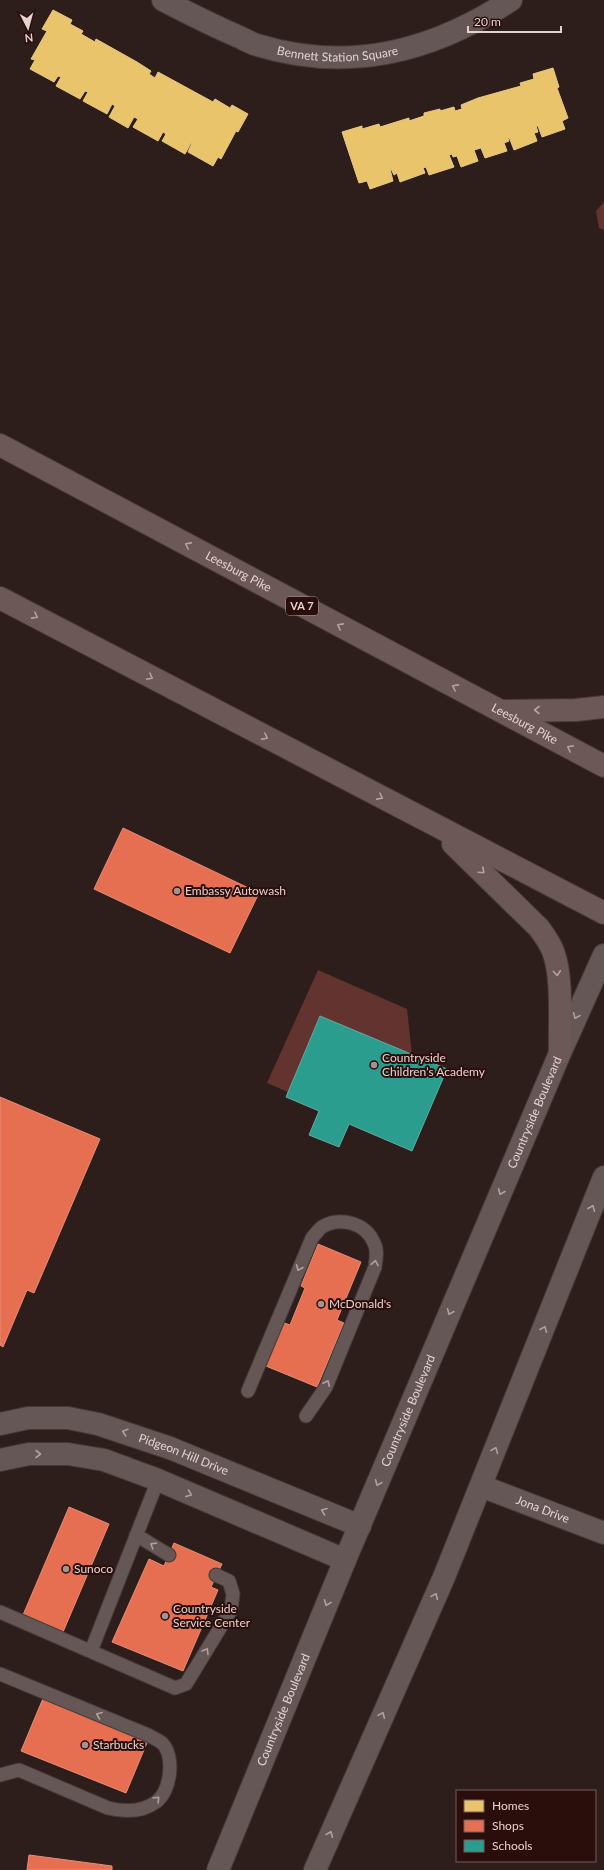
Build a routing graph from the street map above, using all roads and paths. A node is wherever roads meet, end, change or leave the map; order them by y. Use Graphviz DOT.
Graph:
graph roads {
  1 [pos="163,0"];
  2 [pos="511,0"];
  3 [pos="0,446"];
  4 [pos="0,598"];
  5 [pos="604,707"];
  6 [pos="499,710"];
  7 [pos="604,766"];
  8 [pos="433,825"];
  9 [pos="604,913"];
  10 [pos="604,955"];
  11 [pos="560,1053"];
  12 [pos="604,1177"];
  13 [pos="248,1391"];
  14 [pos="306,1416"];
  15 [pos="0,1424"];
  16 [pos="0,1460"];
  17 [pos="158,1480"];
  18 [pos="481,1486"];
  19 [pos="360,1526"];
  20 [pos="604,1533"];
  21 [pos="136,1534"];
  22 [pos="169,1555"];
  23 [pos="345,1560"];
  24 [pos="216,1575"];
  25 [pos="0,1612"];
  26 [pos="91,1651"];
  27 [pos="0,1674"];
  28 [pos="0,1775"];
  29 [pos="218,1870"];
  30 [pos="315,1870"];
  1 -- 2 [label="street, Bennett Station Square"];
  6 -- 3 [label="highway, Leesburg Pike / VA 7, one-way"];
  4 -- 8 [label="highway, one-way"];
  5 -- 6 [label="highway, one-way"];
  7 -- 6 [label="highway, Leesburg Pike / VA 7, one-way"];
  8 -- 9 [label="highway"];
  8 -- 11 [label="highway, one-way"];
  10 -- 11 [label="street, Countryside Boulevard, one-way"];
  11 -- 19 [label="street, Countryside Boulevard, one-way"];
  18 -- 12 [label="street, one-way"];
  14 -- 13 [label="lane, one-way"];
  19 -- 15 [label="street, Pidgeon Hill Drive, one-way"];
  16 -- 17 [label="street, one-way"];
  17 -- 21 [label="lane"];
  17 -- 23 [label="street, one-way"];
  18 -- 20 [label="street, Jona Drive"];
  30 -- 18 [label="street, one-way"];
  19 -- 23 [label="street, Countryside Boulevard"];
  22 -- 21 [label="lane, one-way"];
  21 -- 26 [label="lane"];
  23 -- 29 [label="street, Countryside Boulevard, one-way"];
  26 -- 24 [label="lane, one-way"];
  25 -- 26 [label="lane"];
  28 -- 27 [label="lane, one-way"];
}
